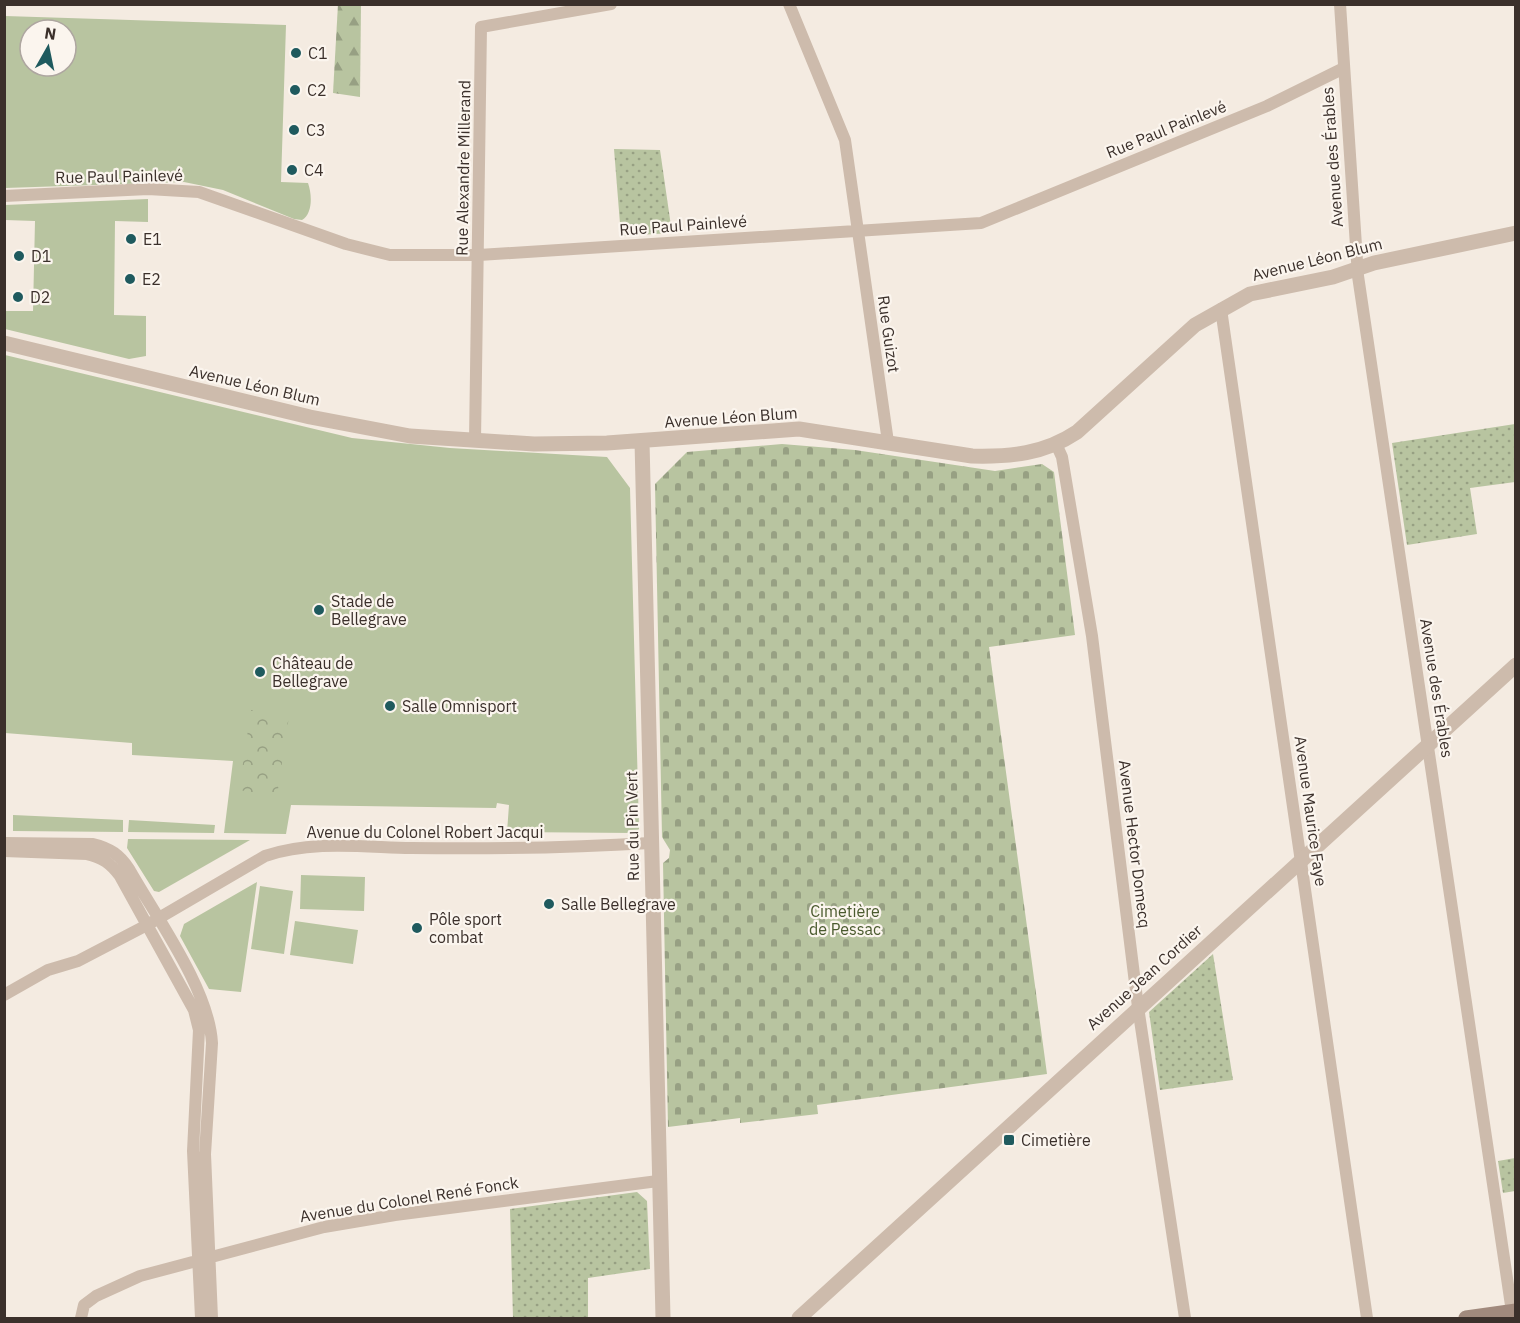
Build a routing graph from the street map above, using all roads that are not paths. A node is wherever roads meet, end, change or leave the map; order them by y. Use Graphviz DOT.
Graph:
graph roads {
  1 [pos="611,4"];
  2 [pos="789,4"];
  3 [pos="1340,4"];
  4 [pos="1342,69"];
  5 [pos="4,196"];
  6 [pos="857,230"];
  7 [pos="1515,233"];
  8 [pos="479,255"];
  9 [pos="1357,269"];
  10 [pos="1221,309"];
  11 [pos="4,343"];
  12 [pos="475,441"];
  13 [pos="642,441"];
  14 [pos="888,442"];
  15 [pos="1057,446"];
  16 [pos="1515,665"];
  17 [pos="1429,745"];
  18 [pos="4,843"];
  19 [pos="650,843"];
  20 [pos="4,851"];
  21 [pos="1301,859"];
  22 [pos="152,922"];
  23 [pos="4,995"];
  24 [pos="1138,1007"];
  25 [pos="658,1181"];
  26 [pos="210,1258"];
  27 [pos="198,1262"];
  28 [pos="1514,1311"];
  29 [pos="81,1318"];
  30 [pos="201,1318"];
  31 [pos="212,1318"];
  32 [pos="663,1318"];
  33 [pos="799,1318"];
  34 [pos="1185,1318"];
  35 [pos="1367,1318"];
  36 [pos="1466,1318"];
  1 -- 8 [label="street, Rue Alexandre Millerand"];
  2 -- 6 [label="street, Rue Guizot"];
  3 -- 4 [label="street, Avenue des Érables"];
  4 -- 6 [label="street, Rue Paul Painlevé"];
  4 -- 9 [label="street, Avenue des Érables"];
  5 -- 8 [label="street, Rue Paul Painlevé"];
  6 -- 8 [label="street, Rue Paul Painlevé"];
  6 -- 14 [label="street, Rue Guizot"];
  7 -- 9 [label="street, Avenue Léon Blum"];
  8 -- 12 [label="street, Rue Alexandre Millerand"];
  9 -- 10 [label="street, Avenue Léon Blum"];
  9 -- 17 [label="street, Avenue des Érables"];
  10 -- 15 [label="street, Avenue Léon Blum"];
  10 -- 21 [label="street, Avenue Maurice Faye"];
  11 -- 12 [label="street, Avenue Léon Blum"];
  12 -- 13 [label="street, Avenue Léon Blum"];
  13 -- 14 [label="street, Avenue Léon Blum"];
  13 -- 19 [label="street, Rue du Pin Vert"];
  14 -- 15 [label="street, Avenue Léon Blum"];
  15 -- 24 [label="street, Avenue Hector Domecq"];
  16 -- 17 [label="street, Avenue Jean Cordier"];
  17 -- 21 [label="street, Avenue Jean Cordier"];
  17 -- 28 [label="street, Avenue des Érables"];
  18 -- 22 [label="street"];
  19 -- 22 [label="street, Avenue du Colonel Robert Jacqui"];
  19 -- 25 [label="street, Rue du Pin Vert"];
  20 -- 22 [label="street"];
  21 -- 24 [label="street, Avenue Jean Cordier"];
  21 -- 35 [label="street, Avenue Maurice Faye"];
  22 -- 23 [label="street, Avenue du Colonel Robert Jacqui"];
  22 -- 26 [label="street"];
  22 -- 27 [label="street"];
  24 -- 33 [label="street, Avenue Jean Cordier"];
  24 -- 34 [label="street, Avenue Hector Domecq"];
  25 -- 26 [label="street, Avenue du Colonel René Fonck"];
  25 -- 32 [label="street, Rue du Pin Vert"];
  26 -- 27 [label="street, Avenue du Colonel René Fonck"];
  26 -- 31 [label="street"];
  27 -- 29 [label="street, Avenue du Colonel René Fonck"];
  27 -- 30 [label="street"];
  28 -- 36 [label="main road"];
}
